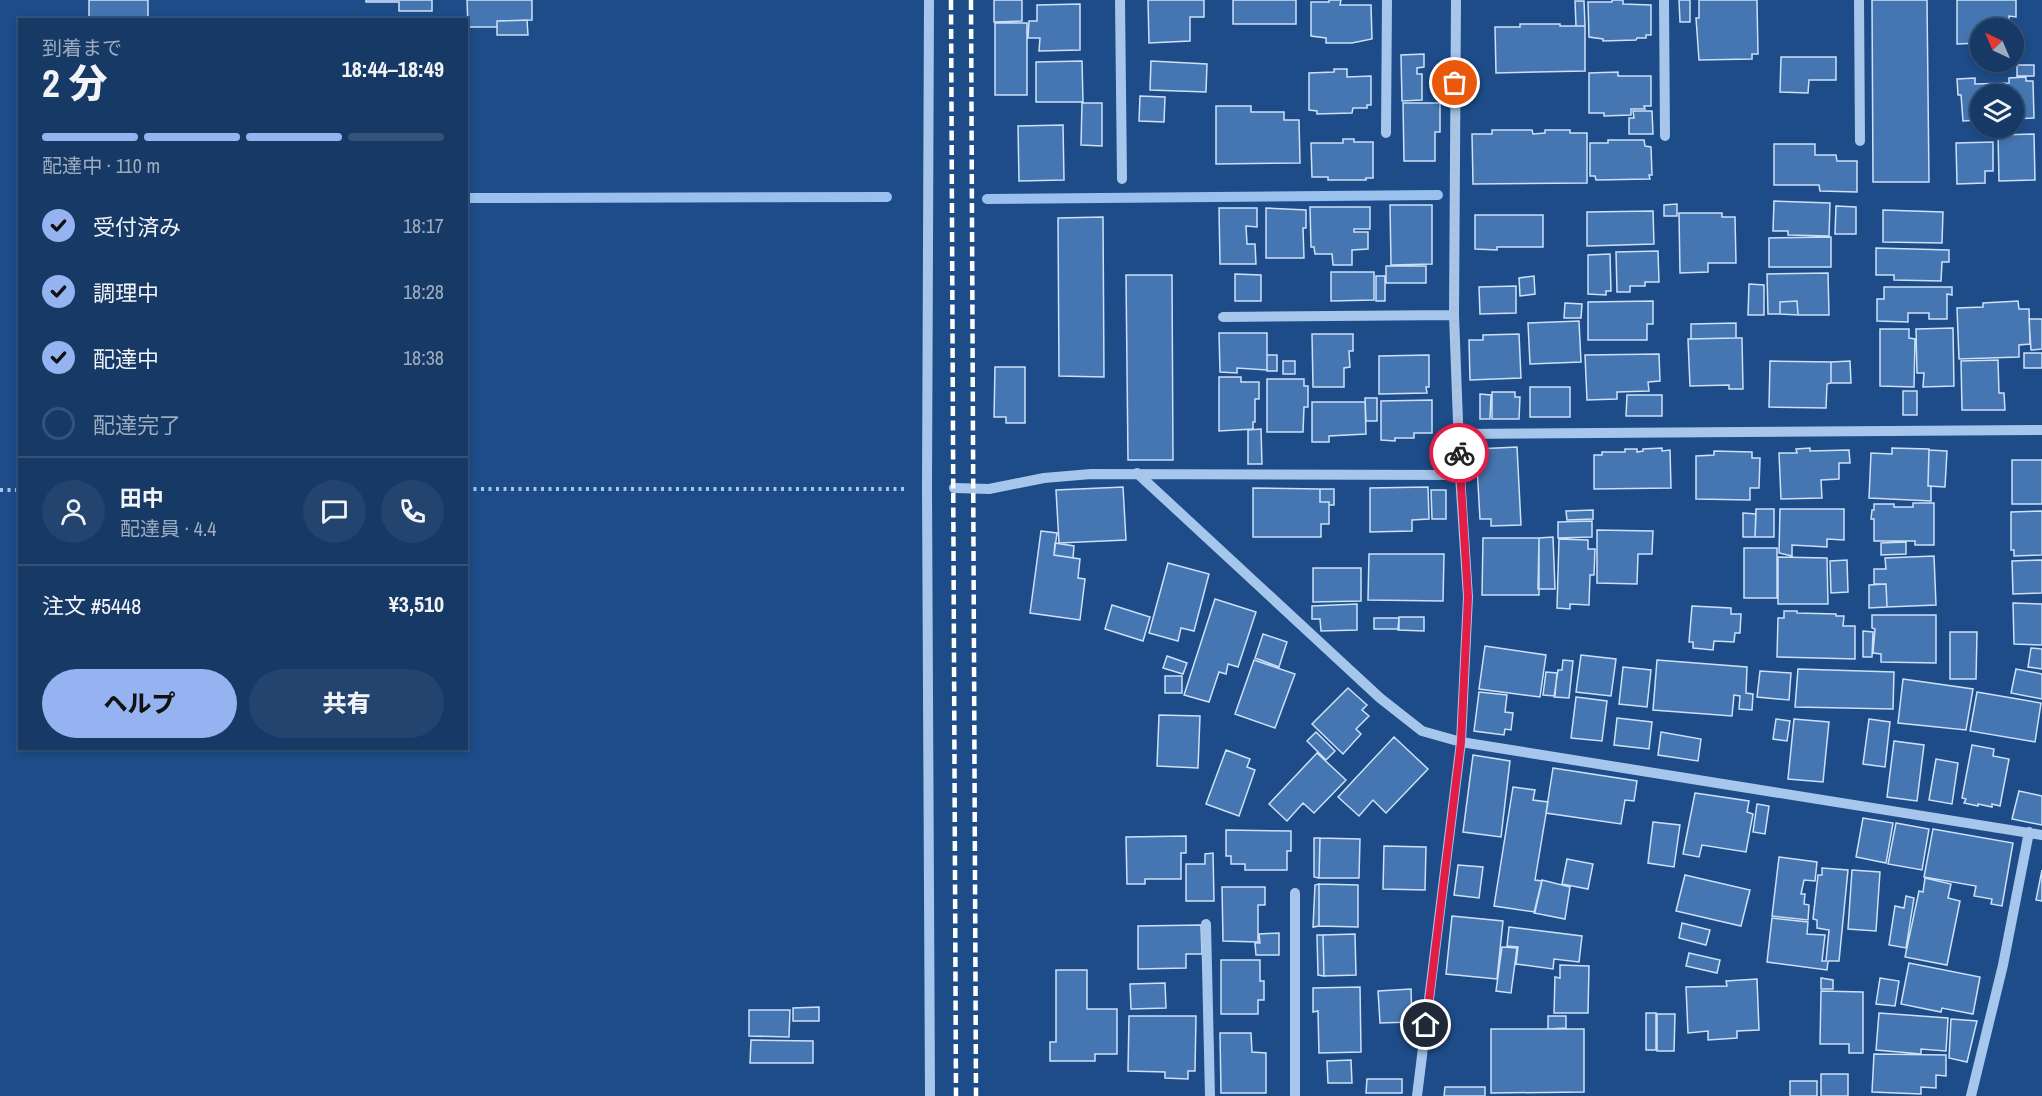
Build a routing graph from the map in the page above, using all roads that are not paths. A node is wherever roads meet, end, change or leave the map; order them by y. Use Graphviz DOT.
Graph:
graph roads {
  1 [pos="929,0"];
  2 [pos="1120,0"];
  3 [pos="1387,0"];
  4 [pos="1456,0"];
  5 [pos="1664,0"];
  6 [pos="1859,0"];
  7 [pos="1386,133"];
  8 [pos="1665,136"];
  9 [pos="1860,141"];
  10 [pos="1122,180"];
  11 [pos="1454,315"];
  12 [pos="1223,317"];
  13 [pos="2042,430"];
  14 [pos="1459,434"];
  15 [pos="1137,473"];
  16 [pos="1460,475"];
  17 [pos="954,488"];
  18 [pos="1461,742"];
  19 [pos="2029,832"];
  20 [pos="2042,835"];
  21 [pos="1295,893"];
  22 [pos="1206,924"];
  23 [pos="930,1096"];
  24 [pos="1210,1096"];
  25 [pos="1295,1096"];
  26 [pos="1417,1096"];
  27 [pos="1971,1096"];
  1 -- 23 [label="street"];
  2 -- 10 [label="street"];
  3 -- 7 [label="street"];
  4 -- 11 [label="street"];
  5 -- 8 [label="street"];
  6 -- 9 [label="street"];
  11 -- 12 [label="street"];
  11 -- 14 [label="street"];
  13 -- 14 [label="street"];
  14 -- 16 [label="street"];
  15 -- 16 [label="street"];
  15 -- 17 [label="street"];
  15 -- 18 [label="street"];
  16 -- 18 [label="street"];
  18 -- 19 [label="street"];
  18 -- 26 [label="street"];
  19 -- 20 [label="street"];
  19 -- 27 [label="street"];
  21 -- 25 [label="street"];
  22 -- 24 [label="street"];
}
